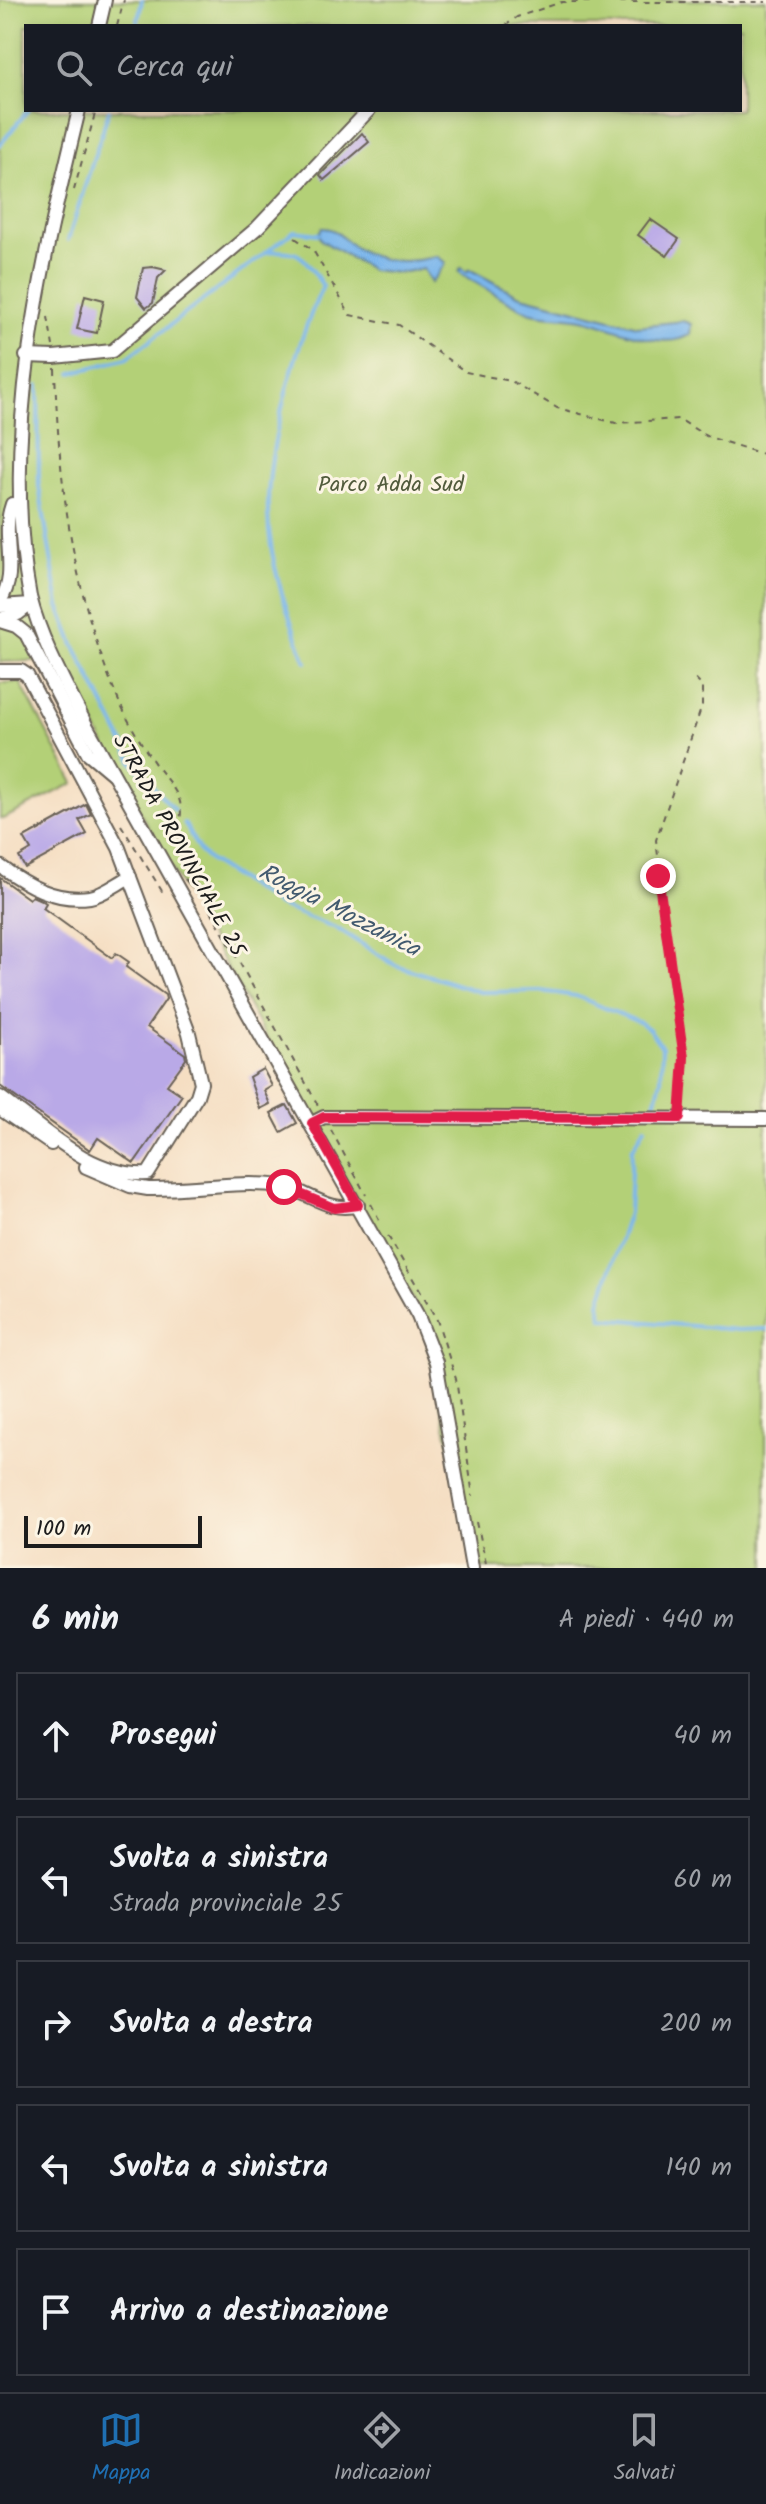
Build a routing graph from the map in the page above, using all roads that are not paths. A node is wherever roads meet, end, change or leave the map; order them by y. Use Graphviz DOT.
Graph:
graph roads {
  1 [pos="105,0"];
  2 [pos="99,24"];
  3 [pos="79,112"];
  4 [pos="367,112"];
  5 [pos="26,356"];
  6 [pos="14,502"];
  7 [pos="0,603"];
  8 [pos="31,604"];
  9 [pos="0,620"];
  10 [pos="0,671"];
  11 [pos="114,775"];
  12 [pos="1,866"];
  13 [pos="130,877"];
  14 [pos="0,1097"];
  15 [pos="0,1109"];
  16 [pos="766,1119"];
  17 [pos="318,1120"];
  18 [pos="358,1205"];
  19 [pos="472,1568"];
  1 -- 2 [label="street"];
  3 -- 5 [label="street, STRADA PROVINCIALE 25"];
  4 -- 5 [label="street"];
  5 -- 6 [label="street, STRADA PROVINCIALE 25"];
  6 -- 7 [label="street"];
  6 -- 8 [label="street, STRADA PROVINCIALE 25"];
  7 -- 8 [label="street"];
  8 -- 9 [label="street"];
  8 -- 11 [label="street, STRADA PROVINCIALE 25"];
  9 -- 11 [label="street"];
  10 -- 13 [label="street"];
  11 -- 17 [label="street, STRADA PROVINCIALE 25"];
  12 -- 13 [label="street"];
  13 -- 14 [label="street"];
  15 -- 18 [label="street"];
  16 -- 17 [label="street"];
  17 -- 18 [label="street, STRADA PROVINCIALE 25"];
  18 -- 19 [label="street, STRADA PROVINCIALE 25"];
}
